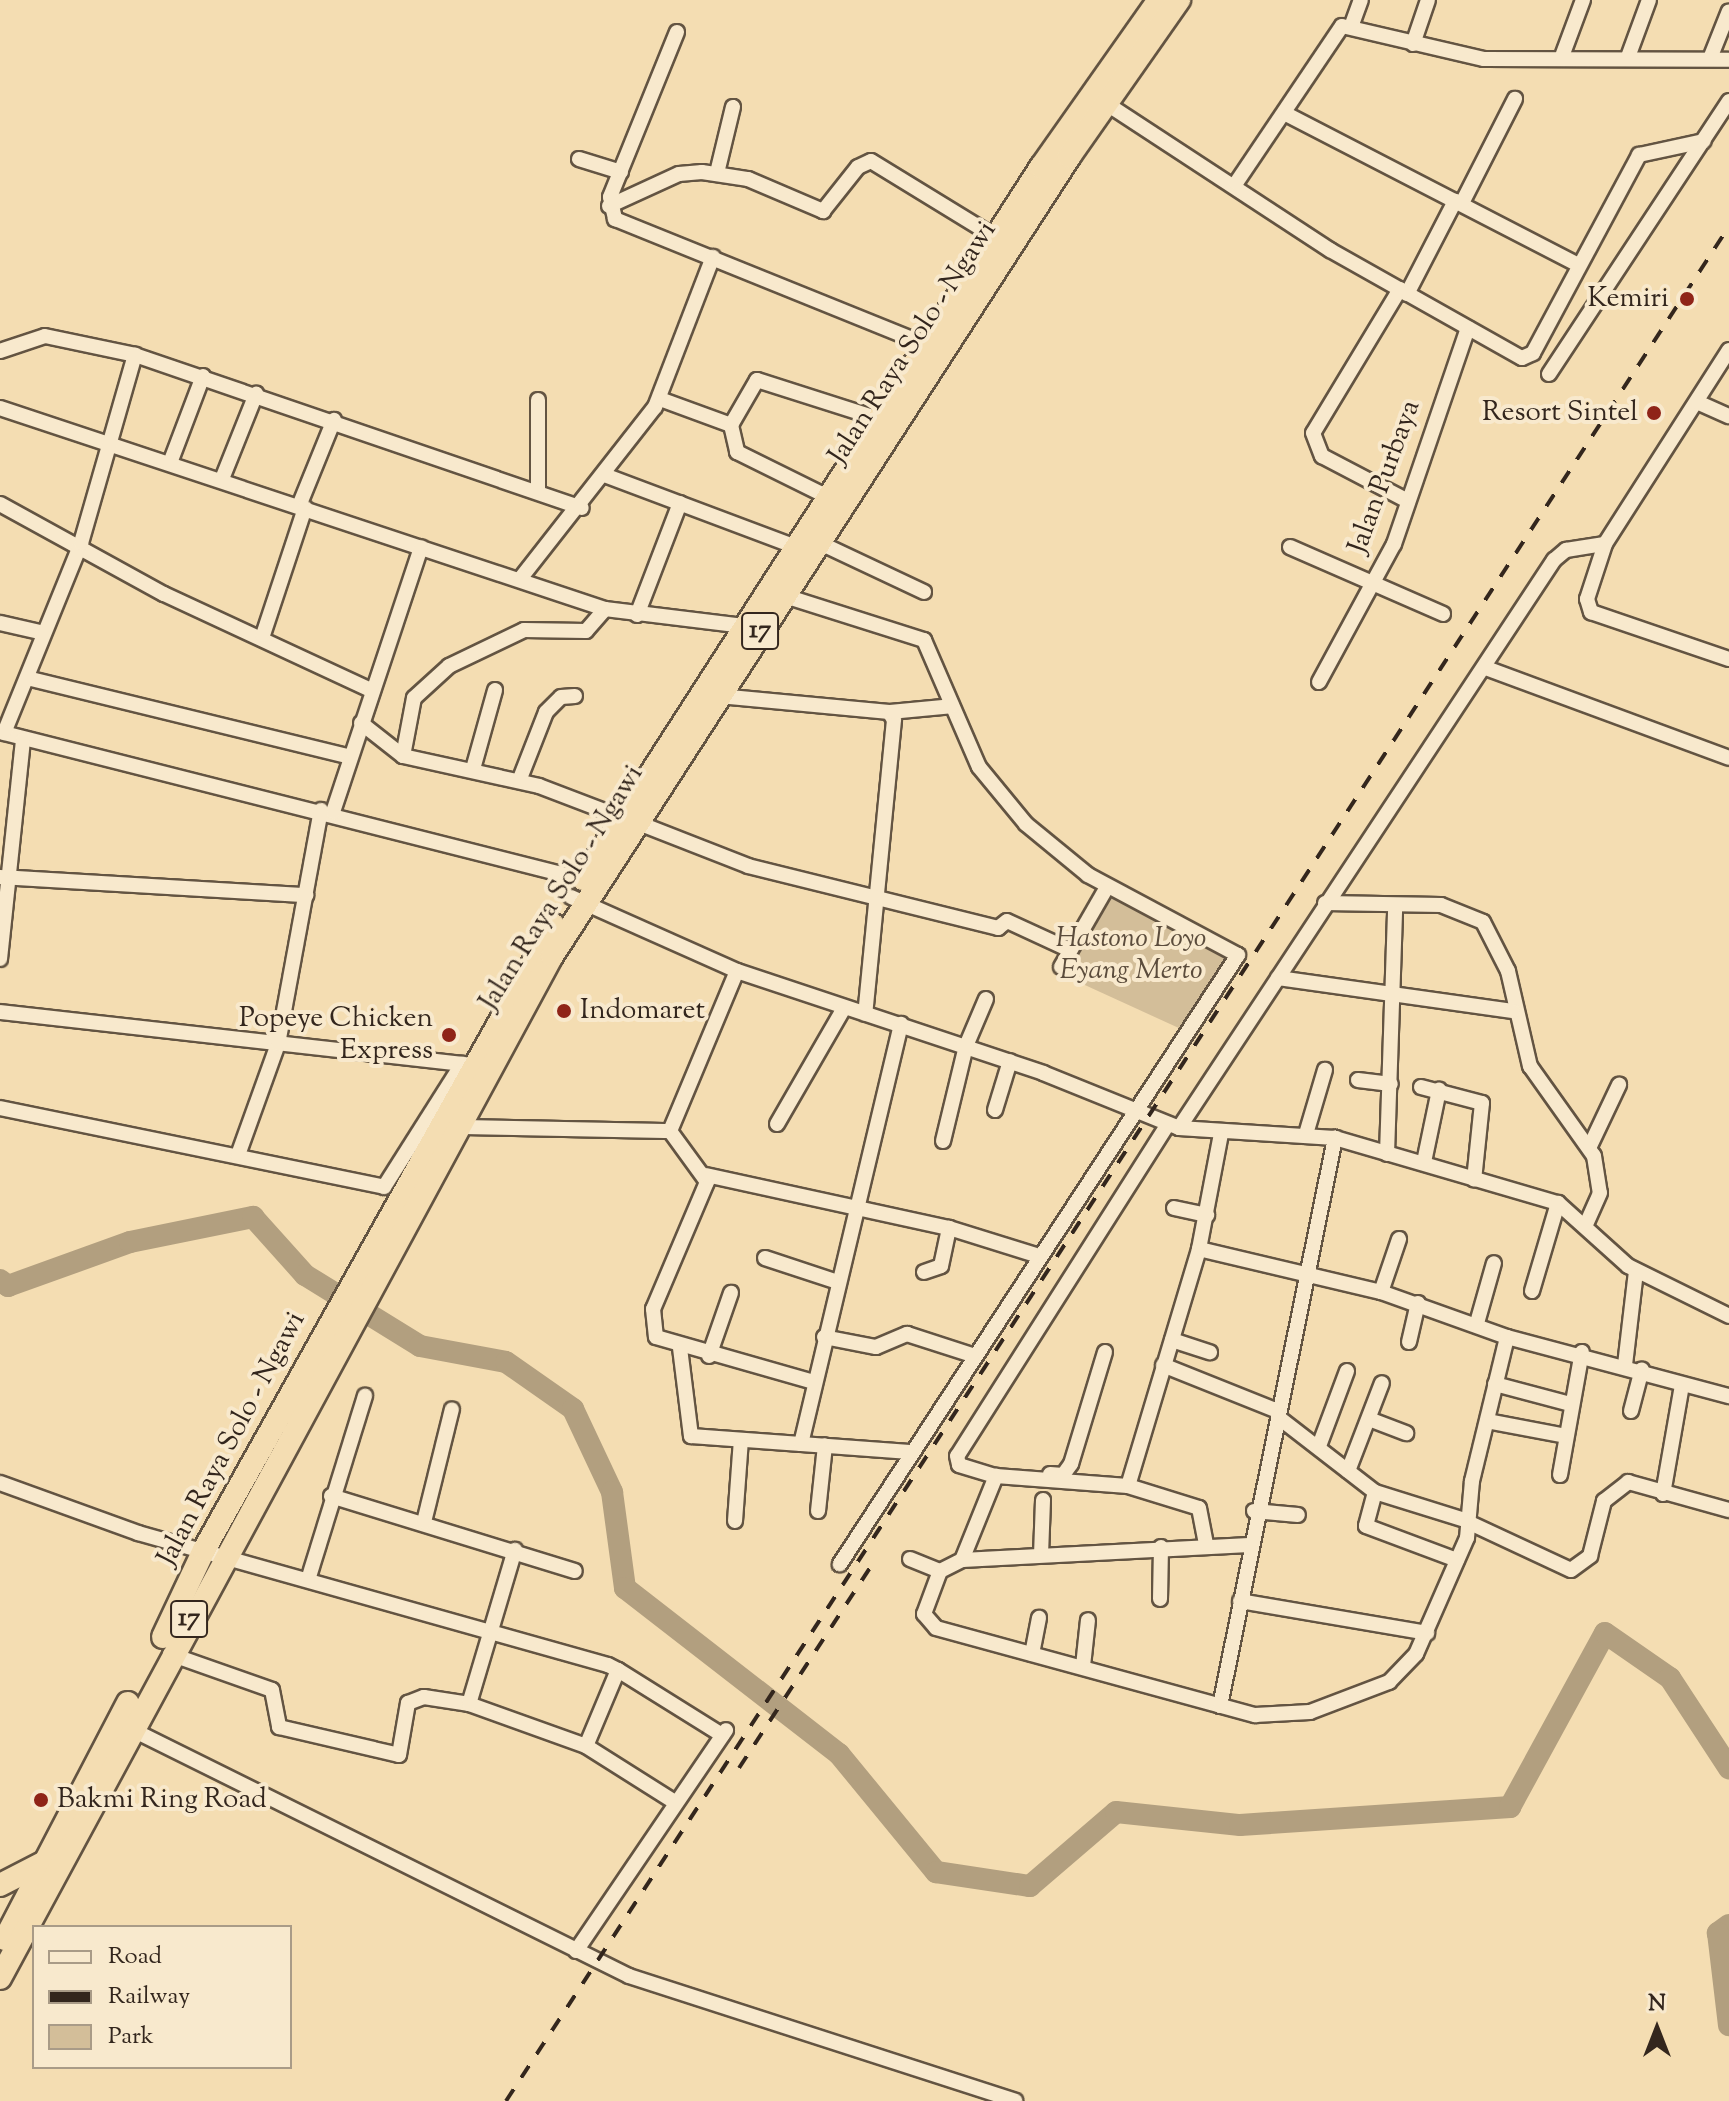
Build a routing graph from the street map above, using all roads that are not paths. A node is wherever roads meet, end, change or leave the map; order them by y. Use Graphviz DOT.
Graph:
graph roads {
  1 [pos="1159,0"];
  2 [pos="1179,0"];
  3 [pos="1361,0"];
  4 [pos="1428,0"];
  5 [pos="1583,0"];
  6 [pos="1649,0"];
  7 [pos="1729,11"];
  8 [pos="1351,27"];
  9 [pos="677,32"];
  10 [pos="1413,44"];
  11 [pos="1711,56"];
  12 [pos="1628,57"];
  13 [pos="1561,59"];
  14 [pos="1729,60"];
  15 [pos="1515,99"];
  16 [pos="1729,101"];
  17 [pos="1107,104"];
  18 [pos="733,107"];
  19 [pos="1286,114"];
  20 [pos="1704,141"];
  21 [pos="579,159"];
  22 [pos="621,172"];
  23 [pos="717,173"];
  24 [pos="1236,183"];
  25 [pos="1458,202"];
  26 [pos="609,206"];
  27 [pos="995,237"];
  28 [pos="713,257"];
  29 [pos="1579,265"];
  30 [pos="1403,292"];
  31 [pos="1468,328"];
  32 [pos="927,345"];
  33 [pos="1729,350"];
  34 [pos="0,351"];
  35 [pos="135,355"];
  36 [pos="1549,374"];
  37 [pos="203,376"];
  38 [pos="256,394"];
  39 [pos="660,399"];
  40 [pos="538,400"];
  41 [pos="1697,402"];
  42 [pos="0,408"];
  43 [pos="1729,416"];
  44 [pos="879,419"];
  45 [pos="334,420"];
  46 [pos="731,425"];
  47 [pos="113,444"];
  48 [pos="170,463"];
  49 [pos="607,476"];
  50 [pos="222,479"];
  51 [pos="538,489"];
  52 [pos="828,497"];
  53 [pos="1408,501"];
  54 [pos="680,503"];
  55 [pos="0,504"];
  56 [pos="302,507"];
  57 [pos="582,508"];
  58 [pos="81,543"];
  59 [pos="820,543"];
  60 [pos="1605,544"];
  61 [pos="421,547"];
  62 [pos="796,547"];
  63 [pos="1290,547"];
  64 [pos="520,579"];
  65 [pos="1372,581"];
  66 [pos="924,592"];
  67 [pos="785,596"];
  68 [pos="605,609"];
  69 [pos="1443,614"];
  70 [pos="637,615"];
  71 [pos="0,623"];
  72 [pos="744,626"];
  73 [pos="40,632"];
  74 [pos="263,635"];
  75 [pos="1729,659"];
  76 [pos="1486,668"];
  77 [pos="27,678"];
  78 [pos="1319,682"];
  79 [pos="495,690"];
  80 [pos="373,691"];
  81 [pos="575,696"];
  82 [pos="719,696"];
  83 [pos="952,706"];
  84 [pos="889,712"];
  85 [pos="361,723"];
  86 [pos="2,733"];
  87 [pos="23,740"];
  88 [pos="403,756"];
  89 [pos="350,757"];
  90 [pos="1729,758"];
  91 [pos="473,769"];
  92 [pos="519,781"];
  93 [pos="327,811"];
  94 [pos="628,819"];
  95 [pos="4,877"];
  96 [pos="1107,887"];
  97 [pos="584,891"];
  98 [pos="306,895"];
  99 [pos="879,895"];
  100 [pos="1325,903"];
  101 [pos="1395,909"];
  102 [pos="1070,950"];
  103 [pos="0,959"];
  104 [pos="1061,967"];
  105 [pos="737,971"];
  106 [pos="1278,978"];
  107 [pos="1395,995"];
  108 [pos="986,999"];
  109 [pos="844,1008"];
  110 [pos="1513,1011"];
  111 [pos="0,1012"];
  112 [pos="865,1014"];
  113 [pos="901,1024"];
  114 [pos="278,1044"];
  115 [pos="966,1046"];
  116 [pos="1010,1061"];
  117 [pos="467,1064"];
  118 [pos="1325,1070"];
  119 [pos="1358,1080"];
  120 [pos="1391,1084"];
  121 [pos="1619,1085"];
  122 [pos="1421,1087"];
  123 [pos="1439,1090"];
  124 [pos="0,1108"];
  125 [pos="995,1110"];
  126 [pos="1131,1110"];
  127 [pos="777,1124"];
  128 [pos="1174,1126"];
  129 [pos="458,1127"];
  130 [pos="670,1131"];
  131 [pos="1221,1134"];
  132 [pos="1306,1134"];
  133 [pos="1335,1138"];
  134 [pos="943,1141"];
  135 [pos="1590,1146"];
  136 [pos="1387,1154"];
  137 [pos="238,1155"];
  138 [pos="1424,1162"];
  139 [pos="706,1175"];
  140 [pos="1474,1180"];
  141 [pos="1558,1203"];
  142 [pos="857,1207"];
  143 [pos="1174,1208"];
  144 [pos="1207,1215"];
  145 [pos="1587,1222"];
  146 [pos="949,1228"];
  147 [pos="1399,1239"];
  148 [pos="1199,1249"];
  149 [pos="1039,1256"];
  150 [pos="765,1258"];
  151 [pos="1494,1263"];
  152 [pos="1636,1271"];
  153 [pos="924,1272"];
  154 [pos="1306,1277"];
  155 [pos="366,1278"];
  156 [pos="838,1282"];
  157 [pos="1532,1291"];
  158 [pos="1381,1292"];
  159 [pos="731,1293"];
  160 [pos="1418,1303"];
  161 [pos="1729,1316"];
  162 [pos="1477,1323"];
  163 [pos="824,1337"];
  164 [pos="1507,1337"];
  165 [pos="1172,1340"];
  166 [pos="1409,1342"];
  167 [pos="680,1348"];
  168 [pos="1105,1352"];
  169 [pos="1210,1352"];
  170 [pos="1582,1352"];
  171 [pos="972,1355"];
  172 [pos="709,1356"];
  173 [pos="1163,1365"];
  174 [pos="1625,1365"];
  175 [pos="1642,1369"];
  176 [pos="1347,1371"];
  177 [pos="814,1382"];
  178 [pos="1382,1383"];
  179 [pos="1495,1384"];
  180 [pos="1682,1385"];
  181 [pos="365,1396"];
  182 [pos="1729,1396"];
  183 [pos="1570,1404"];
  184 [pos="452,1409"];
  185 [pos="1631,1411"];
  186 [pos="1278,1414"];
  187 [pos="1369,1419"];
  188 [pos="1487,1421"];
  189 [pos="1406,1433"];
  190 [pos="1566,1436"];
  191 [pos="741,1440"];
  192 [pos="801,1444"];
  193 [pos="825,1445"];
  194 [pos="1319,1446"];
  195 [pos="910,1452"];
  196 [pos="1348,1471"];
  197 [pos="1560,1475"];
  198 [pos="1000,1477"];
  199 [pos="0,1483"];
  200 [pos="1128,1486"];
  201 [pos="1375,1492"];
  202 [pos="1663,1494"];
  203 [pos="331,1496"];
  204 [pos="1043,1500"];
  205 [pos="1729,1510"];
  206 [pos="818,1511"];
  207 [pos="1254,1511"];
  208 [pos="1298,1515"];
  209 [pos="735,1521"];
  210 [pos="424,1522"];
  211 [pos="1469,1522"];
  212 [pos="1206,1544"];
  213 [pos="1249,1545"];
  214 [pos="1161,1547"];
  215 [pos="515,1550"];
  216 [pos="214,1553"];
  217 [pos="1041,1555"];
  218 [pos="910,1559"];
  219 [pos="962,1560"];
  220 [pos="1457,1560"];
  221 [pos="840,1564"];
  222 [pos="575,1571"];
  223 [pos="940,1571"];
  224 [pos="308,1580"];
  225 [pos="1160,1599"];
  226 [pos="1240,1601"];
  227 [pos="1039,1618"];
  228 [pos="1088,1620"];
  229 [pos="490,1632"];
  230 [pos="1427,1633"];
  231 [pos="170,1654"];
  232 [pos="1032,1654"];
  233 [pos="1083,1666"];
  234 [pos="618,1670"];
  235 [pos="469,1704"];
  236 [pos="1220,1706"];
  237 [pos="131,1729"];
  238 [pos="586,1746"];
  239 [pos="673,1801"];
  240 [pos="44,1862"];
  241 [pos="0,1885"];
  242 [pos="43,1901"];
  243 [pos="10,1915"];
  244 [pos="0,1948"];
  245 [pos="576,1951"];
  246 [pos="0,1977"];
  247 [pos="1015,2101"];
  1 -- 27 [label="highway, Jalan Raya Solo - Ngawi / 17"];
  2 -- 17 [label="highway, Jalan Raya Solo - Ngawi / 17"];
  3 -- 8 [label="street"];
  4 -- 10 [label="street"];
  5 -- 13 [label="street"];
  6 -- 12 [label="street"];
  7 -- 11 [label="street"];
  8 -- 10 [label="street"];
  8 -- 19 [label="street"];
  9 -- 22 [label="street"];
  10 -- 13 [label="street"];
  11 -- 12 [label="street"];
  11 -- 14 [label="street"];
  12 -- 13 [label="street"];
  15 -- 25 [label="street"];
  16 -- 20 [label="street"];
  17 -- 24 [label="street"];
  17 -- 59 [label="highway, Jalan Raya Solo - Ngawi / 17"];
  18 -- 23 [label="street"];
  19 -- 24 [label="street"];
  19 -- 25 [label="street"];
  20 -- 29 [label="street"];
  20 -- 36 [label="street"];
  21 -- 22 [label="street"];
  22 -- 26 [label="street"];
  23 -- 26 [label="street"];
  23 -- 27 [label="street"];
  24 -- 30 [label="street"];
  25 -- 29 [label="street"];
  25 -- 30 [label="street"];
  26 -- 28 [label="street"];
  27 -- 32 [label="highway, Jalan Raya Solo - Ngawi / 17"];
  28 -- 32 [label="street"];
  28 -- 39 [label="street"];
  29 -- 31 [label="street"];
  30 -- 31 [label="street"];
  30 -- 53 [label="street"];
  31 -- 53 [label="street, Jalan Purbaya"];
  32 -- 44 [label="highway, Jalan Raya Solo - Ngawi / 17"];
  33 -- 41 [label="street"];
  34 -- 35 [label="street"];
  35 -- 37 [label="street"];
  35 -- 47 [label="street"];
  37 -- 38 [label="street"];
  37 -- 48 [label="street"];
  38 -- 45 [label="street"];
  38 -- 50 [label="street"];
  39 -- 46 [label="street"];
  39 -- 49 [label="street"];
  40 -- 51 [label="street"];
  41 -- 43 [label="street"];
  41 -- 60 [label="street"];
  42 -- 47 [label="street"];
  44 -- 46 [label="street"];
  44 -- 52 [label="highway, Jalan Raya Solo - Ngawi / 17"];
  45 -- 51 [label="street"];
  45 -- 56 [label="street"];
  46 -- 52 [label="street"];
  47 -- 48 [label="street"];
  47 -- 58 [label="street"];
  48 -- 50 [label="street"];
  49 -- 54 [label="street"];
  49 -- 57 [label="street"];
  50 -- 56 [label="street"];
  51 -- 57 [label="street"];
  52 -- 62 [label="highway, Jalan Raya Solo - Ngawi / 17"];
  53 -- 65 [label="street, Jalan Purbaya"];
  54 -- 62 [label="street"];
  54 -- 70 [label="street"];
  55 -- 58 [label="street"];
  56 -- 61 [label="street"];
  56 -- 74 [label="street"];
  57 -- 64 [label="street"];
  58 -- 73 [label="street"];
  58 -- 74 [label="street"];
  59 -- 66 [label="street"];
  59 -- 67 [label="highway, Jalan Raya Solo - Ngawi / 17"];
  60 -- 75 [label="street"];
  60 -- 76 [label="street"];
  61 -- 64 [label="street"];
  61 -- 80 [label="street"];
  62 -- 72 [label="highway, Jalan Raya Solo - Ngawi / 17"];
  63 -- 65 [label="street"];
  64 -- 68 [label="street"];
  65 -- 69 [label="street"];
  65 -- 78 [label="street, Jalan Purbaya"];
  67 -- 82 [label="highway, Jalan Raya Solo - Ngawi / 17"];
  67 -- 83 [label="street"];
  68 -- 70 [label="street"];
  68 -- 88 [label="street"];
  70 -- 72 [label="street"];
  71 -- 73 [label="street"];
  72 -- 94 [label="highway, Jalan Raya Solo - Ngawi / 17"];
  73 -- 77 [label="street"];
  74 -- 80 [label="street"];
  76 -- 90 [label="street"];
  76 -- 100 [label="street"];
  77 -- 86 [label="street"];
  77 -- 89 [label="street"];
  79 -- 91 [label="street"];
  80 -- 85 [label="street"];
  81 -- 92 [label="street"];
  82 -- 84 [label="street"];
  82 -- 94 [label="highway, Jalan Raya Solo - Ngawi / 17"];
  83 -- 84 [label="street"];
  83 -- 96 [label="street"];
  84 -- 99 [label="street"];
  85 -- 88 [label="street"];
  85 -- 89 [label="street"];
  86 -- 87 [label="street"];
  87 -- 93 [label="street"];
  87 -- 95 [label="street"];
  88 -- 91 [label="street"];
  89 -- 93 [label="street"];
  91 -- 92 [label="street"];
  92 -- 94 [label="street"];
  93 -- 97 [label="street"];
  93 -- 98 [label="street"];
  94 -- 97 [label="highway, Jalan Raya Solo - Ngawi / 17"];
  94 -- 99 [label="street"];
  95 -- 98 [label="street"];
  95 -- 103 [label="street"];
  96 -- 102 [label="street"];
  96 -- 126 [label="street"];
  97 -- 105 [label="street"];
  97 -- 117 [label="highway, Jalan Raya Solo - Ngawi / 17"];
  97 -- 129 [label="highway, Jalan Raya Solo - Ngawi / 17"];
  98 -- 114 [label="street"];
  99 -- 102 [label="street"];
  99 -- 112 [label="street"];
  100 -- 101 [label="street"];
  100 -- 106 [label="street"];
  101 -- 107 [label="street"];
  101 -- 110 [label="street"];
  102 -- 104 [label="street"];
  105 -- 109 [label="street"];
  105 -- 130 [label="street"];
  106 -- 107 [label="street"];
  106 -- 128 [label="street"];
  107 -- 110 [label="street"];
  107 -- 120 [label="street"];
  108 -- 115 [label="street"];
  109 -- 112 [label="street"];
  109 -- 127 [label="street"];
  110 -- 135 [label="street"];
  111 -- 114 [label="street"];
  112 -- 113 [label="street"];
  113 -- 115 [label="street"];
  113 -- 142 [label="street"];
  114 -- 117 [label="street"];
  114 -- 137 [label="street"];
  115 -- 116 [label="street"];
  115 -- 134 [label="street"];
  116 -- 125 [label="street"];
  116 -- 126 [label="street"];
  117 -- 137 [label="street"];
  117 -- 155 [label="highway, Jalan Raya Solo - Ngawi / 17"];
  118 -- 132 [label="street"];
  119 -- 120 [label="street"];
  120 -- 136 [label="street"];
  121 -- 135 [label="street"];
  122 -- 123 [label="street"];
  123 -- 138 [label="street"];
  123 -- 140 [label="street"];
  124 -- 137 [label="street"];
  126 -- 128 [label="street"];
  126 -- 149 [label="street"];
  128 -- 131 [label="street"];
  128 -- 198 [label="street"];
  129 -- 130 [label="street"];
  129 -- 155 [label="highway, Jalan Raya Solo - Ngawi / 17"];
  130 -- 139 [label="street"];
  131 -- 132 [label="street"];
  131 -- 144 [label="street"];
  132 -- 133 [label="street"];
  133 -- 136 [label="street"];
  133 -- 154 [label="street"];
  135 -- 145 [label="street"];
  136 -- 138 [label="street"];
  138 -- 140 [label="street"];
  139 -- 142 [label="street"];
  139 -- 167 [label="street"];
  140 -- 141 [label="street"];
  141 -- 145 [label="street"];
  141 -- 157 [label="street"];
  142 -- 146 [label="street"];
  142 -- 156 [label="street"];
  143 -- 144 [label="street"];
  144 -- 148 [label="street"];
  145 -- 152 [label="street"];
  146 -- 149 [label="street"];
  146 -- 153 [label="street"];
  147 -- 158 [label="street"];
  148 -- 154 [label="street"];
  148 -- 165 [label="street"];
  149 -- 171 [label="street"];
  150 -- 156 [label="street"];
  151 -- 162 [label="street"];
  152 -- 161 [label="street"];
  152 -- 174 [label="street"];
  154 -- 158 [label="street"];
  154 -- 186 [label="street"];
  155 -- 216 [label="highway, Jalan Raya Solo - Ngawi / 17"];
  156 -- 163 [label="street"];
  158 -- 160 [label="street"];
  159 -- 172 [label="street"];
  160 -- 162 [label="street"];
  160 -- 166 [label="street"];
  162 -- 164 [label="street"];
  163 -- 171 [label="street"];
  163 -- 177 [label="street"];
  164 -- 170 [label="street"];
  164 -- 179 [label="street"];
  165 -- 169 [label="street"];
  165 -- 173 [label="street"];
  167 -- 172 [label="street"];
  167 -- 191 [label="street"];
  168 -- 198 [label="street"];
  170 -- 174 [label="street"];
  170 -- 183 [label="street"];
  171 -- 195 [label="street"];
  172 -- 177 [label="street"];
  173 -- 186 [label="street"];
  173 -- 200 [label="street"];
  174 -- 175 [label="street"];
  175 -- 180 [label="street"];
  175 -- 185 [label="street"];
  176 -- 194 [label="street"];
  177 -- 192 [label="street"];
  178 -- 187 [label="street"];
  179 -- 183 [label="street"];
  179 -- 188 [label="street"];
  180 -- 182 [label="street"];
  180 -- 202 [label="street"];
  181 -- 203 [label="street"];
  183 -- 190 [label="street"];
  184 -- 210 [label="street"];
  186 -- 194 [label="street"];
  186 -- 207 [label="street"];
  187 -- 189 [label="street"];
  187 -- 196 [label="street"];
  188 -- 190 [label="street"];
  188 -- 211 [label="street"];
  190 -- 197 [label="street"];
  191 -- 192 [label="street"];
  191 -- 209 [label="street"];
  192 -- 193 [label="street"];
  193 -- 195 [label="street"];
  193 -- 206 [label="street"];
  194 -- 196 [label="street"];
  195 -- 221 [label="street"];
  196 -- 201 [label="street"];
  198 -- 200 [label="street"];
  198 -- 219 [label="street"];
  199 -- 216 [label="street"];
  200 -- 212 [label="street"];
  201 -- 211 [label="street"];
  201 -- 220 [label="street"];
  202 -- 205 [label="street"];
  202 -- 211 [label="street"];
  203 -- 210 [label="street"];
  203 -- 224 [label="street"];
  204 -- 217 [label="street"];
  207 -- 208 [label="street"];
  207 -- 213 [label="street"];
  210 -- 215 [label="street"];
  211 -- 220 [label="street"];
  212 -- 213 [label="street"];
  212 -- 214 [label="street"];
  213 -- 226 [label="street"];
  214 -- 217 [label="street"];
  214 -- 225 [label="street"];
  215 -- 222 [label="street"];
  215 -- 229 [label="street"];
  216 -- 224 [label="street"];
  216 -- 231 [label="highway, Jalan Raya Solo - Ngawi / 17"];
  216 -- 240 [label="highway, Jalan Raya Solo - Ngawi / 17"];
  217 -- 219 [label="street"];
  218 -- 223 [label="street"];
  219 -- 223 [label="street"];
  220 -- 230 [label="street"];
  223 -- 232 [label="street"];
  224 -- 229 [label="street"];
  226 -- 230 [label="street"];
  226 -- 236 [label="street"];
  227 -- 232 [label="street"];
  228 -- 233 [label="street"];
  229 -- 234 [label="street"];
  229 -- 235 [label="street"];
  230 -- 236 [label="street"];
  231 -- 235 [label="street"];
  231 -- 237 [label="highway, Jalan Raya Solo - Ngawi / 17"];
  232 -- 233 [label="street"];
  233 -- 236 [label="street"];
  234 -- 238 [label="street"];
  234 -- 239 [label="street"];
  235 -- 238 [label="street"];
  237 -- 242 [label="highway, Jalan Raya Solo - Ngawi / 17"];
  237 -- 245 [label="street"];
  238 -- 239 [label="street"];
  239 -- 245 [label="street"];
  240 -- 241 [label="highway"];
  240 -- 243 [label="highway, Jalan Raya Solo - Ngawi / 17"];
  242 -- 243 [label="highway"];
  242 -- 246 [label="highway, Jalan Raya Solo - Ngawi / 17"];
  243 -- 244 [label="highway, Jalan Raya Solo - Ngawi / 17"];
  245 -- 247 [label="street"];
}
